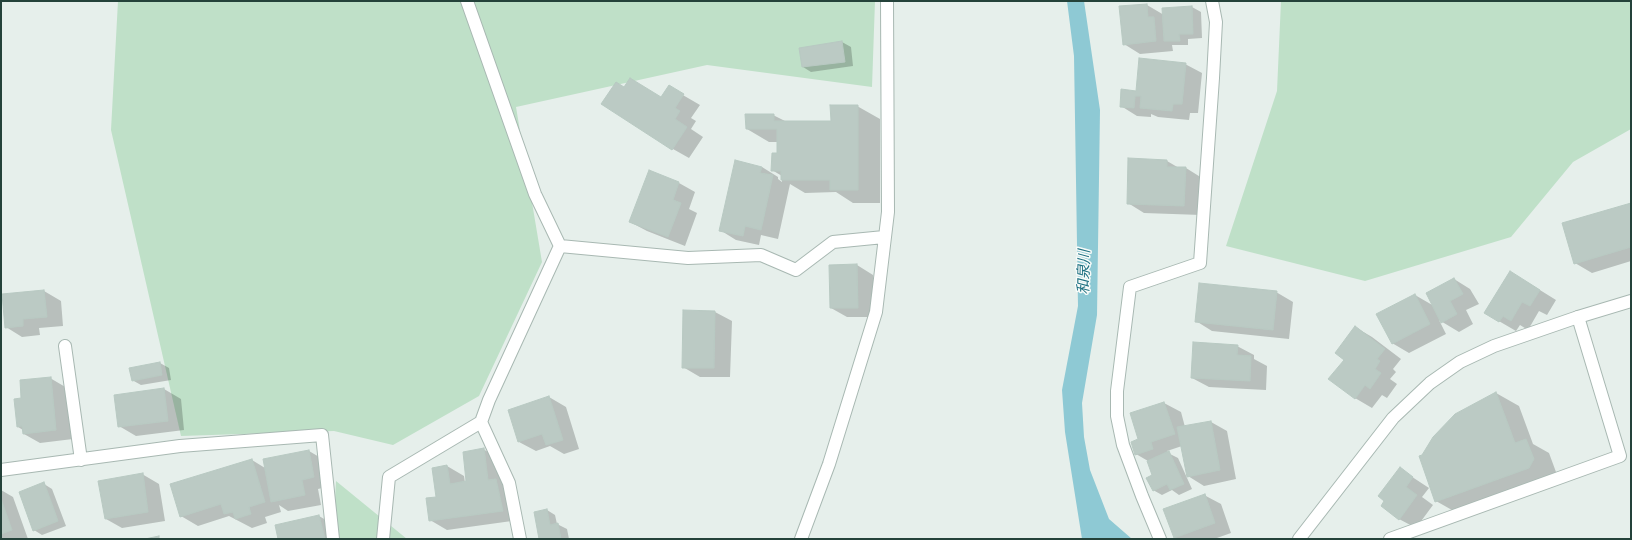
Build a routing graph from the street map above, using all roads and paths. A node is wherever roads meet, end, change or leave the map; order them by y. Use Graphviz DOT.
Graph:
graph roads {
  1 [pos="467,1"];
  2 [pos="887,1"];
  3 [pos="1212,1"];
  4 [pos="884,237"];
  5 [pos="560,246"];
  6 [pos="1631,301"];
  7 [pos="1578,317"];
  8 [pos="65,346"];
  9 [pos="481,422"];
  10 [pos="81,460"];
  11 [pos="1,470"];
  12 [pos="333,539"];
  13 [pos="383,539"];
  14 [pos="520,539"];
  15 [pos="801,539"];
  16 [pos="1160,539"];
  17 [pos="1299,539"];
  18 [pos="1390,539"];
  1 -- 5 [label="street"];
  2 -- 4 [label="street"];
  3 -- 16 [label="street"];
  4 -- 5 [label="street"];
  4 -- 15 [label="street"];
  5 -- 9 [label="street"];
  6 -- 7 [label="street"];
  7 -- 17 [label="street"];
  7 -- 18 [label="street"];
  8 -- 10 [label="street"];
  9 -- 13 [label="street"];
  9 -- 14 [label="street"];
  10 -- 11 [label="street"];
  10 -- 12 [label="street"];
}
